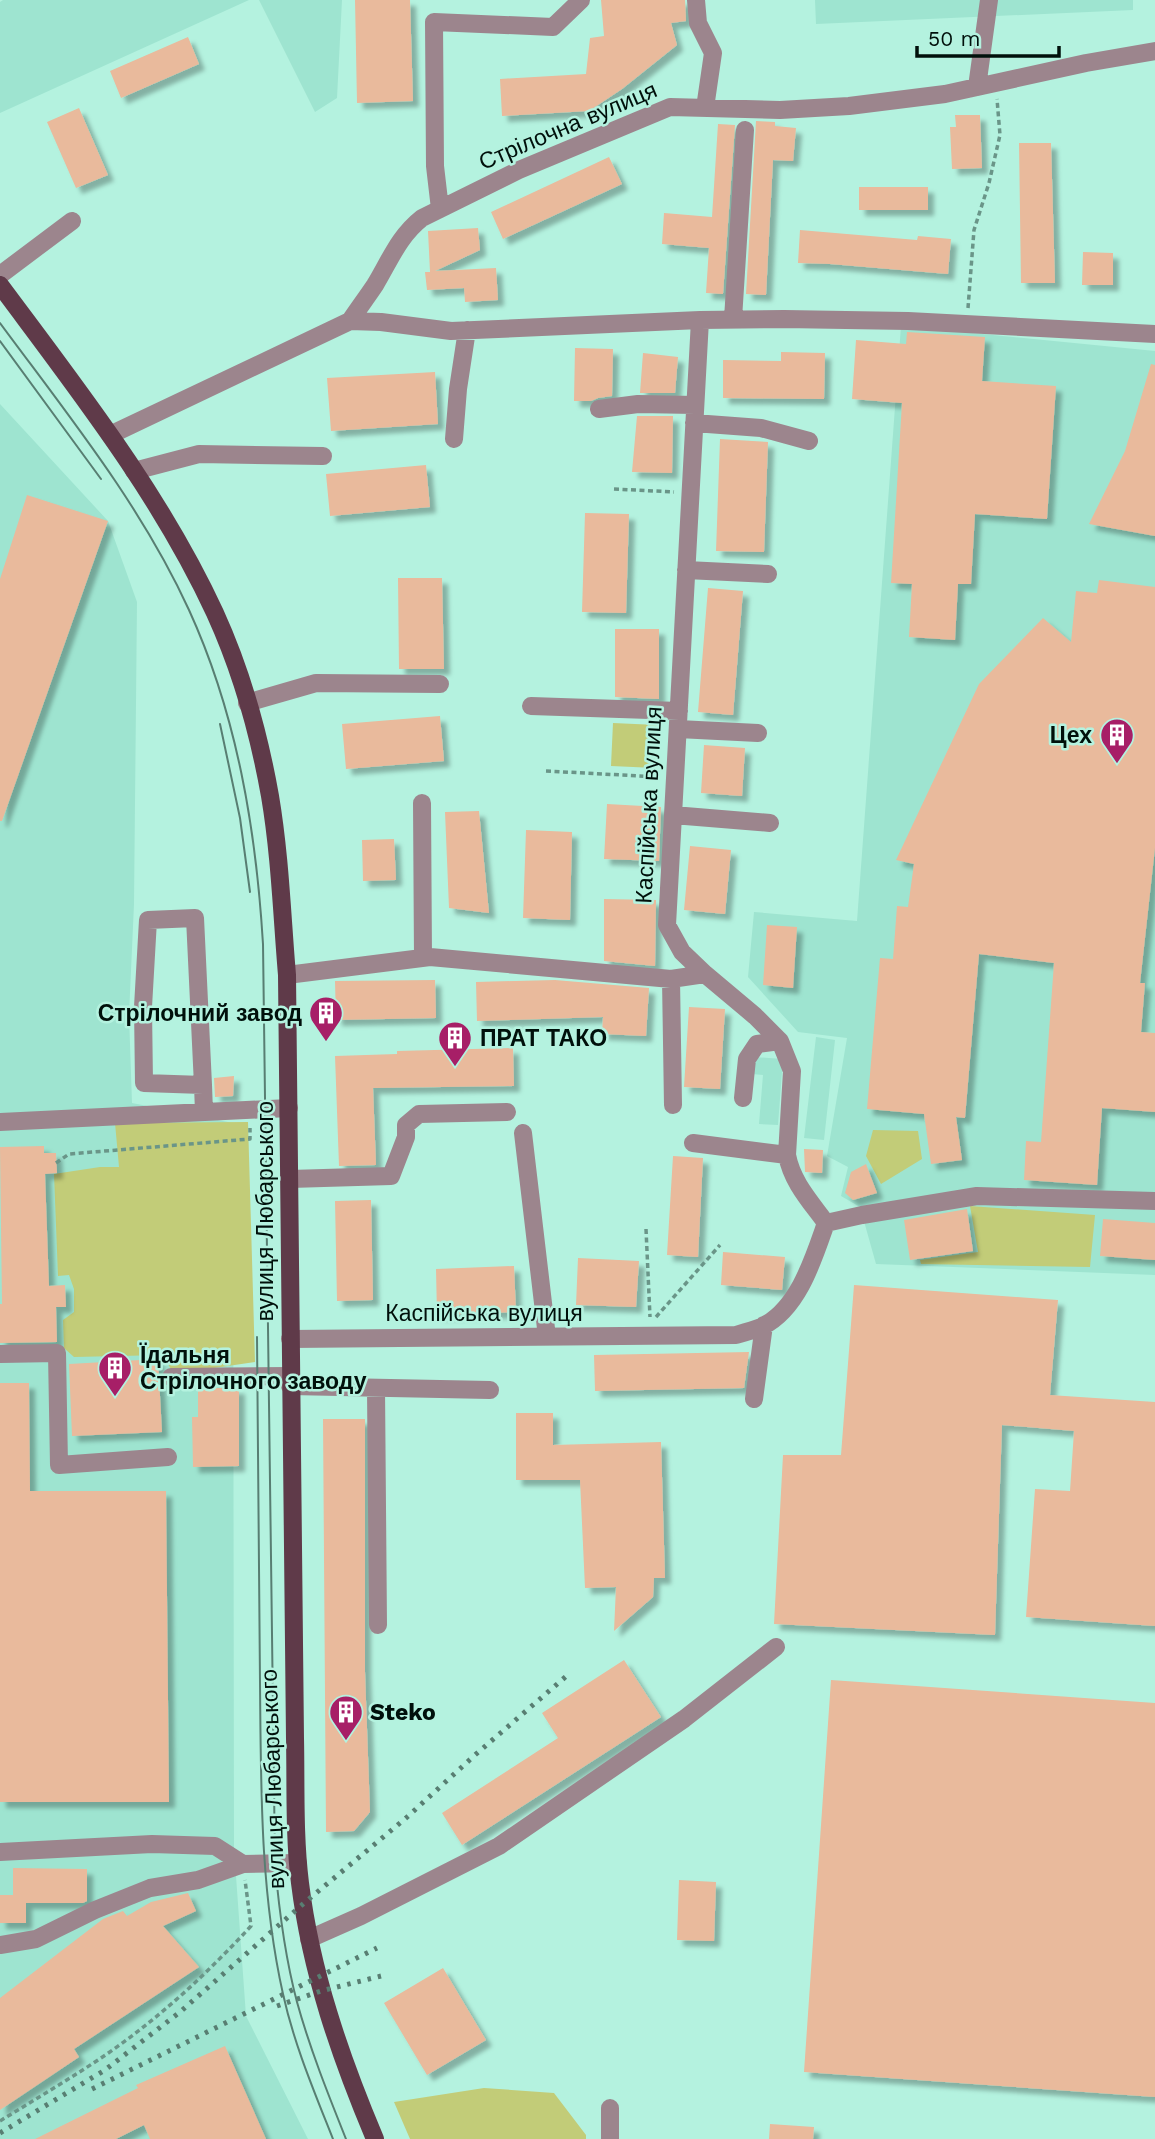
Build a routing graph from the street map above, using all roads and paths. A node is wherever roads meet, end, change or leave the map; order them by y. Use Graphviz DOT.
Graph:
graph roads {
  1 [pos="581,0"];
  2 [pos="696,0"];
  3 [pos="989,0"];
  4 [pos="1155,51"];
  5 [pos="996,83"];
  6 [pos="977,87"];
  7 [pos="705,108"];
  8 [pos="745,130"];
  9 [pos="440,209"];
  10 [pos="72,221"];
  11 [pos="0,275"];
  12 [pos="0,285"];
  13 [pos="733,319"];
  14 [pos="700,320"];
  15 [pos="350,321"];
  16 [pos="966,324"];
  17 [pos="467,330"];
  18 [pos="1155,334"];
  19 [pos="695,405"];
  20 [pos="599,409"];
  21 [pos="694,424"];
  22 [pos="110,435"];
  23 [pos="454,439"];
  24 [pos="809,441"];
  25 [pos="323,456"];
  26 [pos="134,471"];
  27 [pos="614,489"];
  28 [pos="690,493"];
  29 [pos="686,570"];
  30 [pos="768,574"];
  31 [pos="440,684"];
  32 [pos="247,703"];
  33 [pos="531,706"];
  34 [pos="678,720"];
  35 [pos="758,733"];
  36 [pos="546,771"];
  37 [pos="675,778"];
  38 [pos="422,803"];
  39 [pos="673,815"];
  40 [pos="770,823"];
  41 [pos="423,958"];
  42 [pos="705,974"];
  43 [pos="287,975"];
  44 [pos="671,979"];
  45 [pos="780,1041"];
  46 [pos="203,1085"];
  47 [pos="743,1098"];
  48 [pos="673,1105"];
  49 [pos="289,1108"];
  50 [pos="250,1109"];
  51 [pos="204,1112"];
  52 [pos="507,1112"];
  53 [pos="0,1122"];
  54 [pos="523,1133"];
  55 [pos="693,1143"];
  56 [pos="787,1155"];
  57 [pos="56,1163"];
  58 [pos="290,1179"];
  59 [pos="1155,1201"];
  60 [pos="826,1223"];
  61 [pos="646,1229"];
  62 [pos="720,1245"];
  63 [pos="764,1325"];
  64 [pos="547,1337"];
  65 [pos="290,1339"];
  66 [pos="0,1354"];
  67 [pos="171,1377"];
  68 [pos="290,1381"];
  69 [pos="376,1388"];
  70 [pos="490,1390"];
  71 [pos="754,1399"];
  72 [pos="168,1457"];
  73 [pos="378,1625"];
  74 [pos="776,1647"];
  75 [pos="0,1852"];
  76 [pos="298,1863"];
  77 [pos="243,1864"];
  78 [pos="309,1939"];
  79 [pos="0,1945"];
  80 [pos="610,2108"];
  81 [pos="0,2121"];
  82 [pos="375,2139"];
  83 [pos="610,2139"];
  1 -- 9 [label="street"];
  2 -- 7 [label="street"];
  3 -- 6 [label="street"];
  4 -- 5 [label="street, Стрілочна вулиця"];
  5 -- 6 [label="street, Стрілочна вулиця"];
  5 -- 16 [label="path"];
  6 -- 7 [label="street, Стрілочна вулиця"];
  7 -- 9 [label="street, Стрілочна вулиця"];
  8 -- 13 [label="street"];
  9 -- 15 [label="street, Стрілочна вулиця"];
  10 -- 11 [label="street"];
  12 -- 22 [label="main road, вулиця Любарського"];
  13 -- 14 [label="street"];
  13 -- 16 [label="street"];
  14 -- 17 [label="street"];
  14 -- 19 [label="street, Каспійська вулиця"];
  15 -- 17 [label="street"];
  15 -- 22 [label="street"];
  16 -- 18 [label="street"];
  17 -- 23 [label="street"];
  19 -- 20 [label="street"];
  19 -- 21 [label="street, Каспійська вулиця"];
  21 -- 24 [label="street"];
  21 -- 28 [label="street, Каспійська вулиця"];
  22 -- 26 [label="main road, вулиця Любарського"];
  25 -- 26 [label="street"];
  26 -- 32 [label="main road, вулиця Любарського"];
  27 -- 28 [label="path"];
  28 -- 29 [label="street, Каспійська вулиця"];
  29 -- 30 [label="street"];
  29 -- 34 [label="street, Каспійська вулиця"];
  31 -- 32 [label="street"];
  32 -- 43 [label="main road, вулиця Любарського"];
  33 -- 34 [label="street"];
  34 -- 35 [label="street"];
  34 -- 37 [label="street, Каспійська вулиця"];
  36 -- 37 [label="path"];
  37 -- 39 [label="street, Каспійська вулиця"];
  38 -- 41 [label="street"];
  39 -- 40 [label="street"];
  39 -- 42 [label="street, Каспійська вулиця"];
  41 -- 43 [label="street"];
  41 -- 44 [label="street"];
  42 -- 44 [label="street"];
  42 -- 45 [label="street, Каспійська вулиця"];
  43 -- 49 [label="main road, вулиця Любарського"];
  44 -- 48 [label="street"];
  45 -- 47 [label="street"];
  45 -- 56 [label="street, Каспійська вулиця"];
  46 -- 46 [label="street"];
  46 -- 51 [label="street"];
  49 -- 50 [label="street"];
  49 -- 58 [label="main road, вулиця Любарського"];
  50 -- 51 [label="street"];
  50 -- 57 [label="path"];
  51 -- 53 [label="street"];
  52 -- 58 [label="street"];
  54 -- 64 [label="street"];
  55 -- 56 [label="street"];
  56 -- 60 [label="street, Каспійська вулиця"];
  58 -- 65 [label="main road, вулиця Любарського"];
  59 -- 60 [label="street"];
  60 -- 63 [label="street, Каспійська вулиця"];
  61 -- 62 [label="path"];
  63 -- 64 [label="street, Каспійська вулиця"];
  63 -- 71 [label="street"];
  64 -- 65 [label="street, Каспійська вулиця"];
  65 -- 68 [label="main road, вулиця Любарського"];
  66 -- 72 [label="street"];
  67 -- 68 [label="street"];
  68 -- 69 [label="street"];
  68 -- 76 [label="main road, вулиця Любарського"];
  69 -- 70 [label="street"];
  69 -- 73 [label="street"];
  74 -- 78 [label="street"];
  75 -- 77 [label="street"];
  76 -- 77 [label="street"];
  76 -- 78 [label="main road, вулиця Любарського"];
  77 -- 79 [label="street"];
  77 -- 81 [label="path"];
  78 -- 82 [label="main road, вулиця Любарського"];
  80 -- 83 [label="street"];
}
